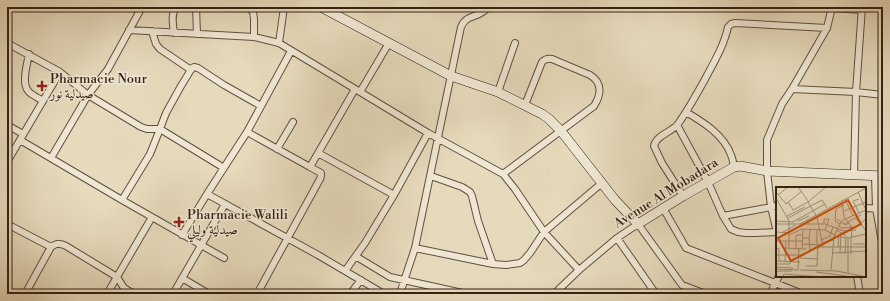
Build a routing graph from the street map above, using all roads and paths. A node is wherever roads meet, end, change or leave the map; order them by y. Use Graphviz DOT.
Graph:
graph roads {
  1 [pos="134,7"];
  2 [pos="178,7"];
  3 [pos="196,7"];
  4 [pos="248,7"];
  5 [pos="284,7"];
  6 [pos="321,7"];
  7 [pos="488,7"];
  8 [pos="832,7"];
  9 [pos="141,9"];
  10 [pos="862,9"];
  11 [pos="827,28"];
  12 [pos="129,30"];
  13 [pos="152,31"];
  14 [pos="174,33"];
  15 [pos="197,34"];
  16 [pos="254,36"];
  17 [pos="515,42"];
  18 [pos="7,43"];
  19 [pos="279,43"];
  20 [pos="389,43"];
  21 [pos="291,51"];
  22 [pos="29,54"];
  23 [pos="191,70"];
  24 [pos="60,72"];
  25 [pos="451,76"];
  26 [pos="792,89"];
  27 [pos="358,91"];
  28 [pos="498,92"];
  29 [pos="856,92"];
  30 [pos="88,95"];
  31 [pos="883,95"];
  32 [pos="44,101"];
  33 [pos="525,105"];
  34 [pos="261,106"];
  35 [pos="686,112"];
  36 [pos="293,122"];
  37 [pos="7,125"];
  38 [pos="678,125"];
  39 [pos="160,129"];
  40 [pos="561,131"];
  41 [pos="247,132"];
  42 [pos="428,133"];
  43 [pos="23,134"];
  44 [pos="439,139"];
  45 [pos="20,140"];
  46 [pos="278,149"];
  47 [pos="318,153"];
  48 [pos="51,158"];
  49 [pos="7,162"];
  50 [pos="310,167"];
  51 [pos="734,167"];
  52 [pos="224,168"];
  53 [pos="767,171"];
  54 [pos="503,174"];
  55 [pos="854,175"];
  56 [pos="431,176"];
  57 [pos="879,176"];
  58 [pos="708,182"];
  59 [pos="602,183"];
  60 [pos="207,194"];
  61 [pos="394,195"];
  62 [pos="683,196"];
  63 [pos="122,200"];
  64 [pos="225,204"];
  65 [pos="774,206"];
  66 [pos="663,208"];
  67 [pos="866,208"];
  68 [pos="876,208"];
  69 [pos="883,209"];
  70 [pos="723,216"];
  71 [pos="152,217"];
  72 [pos="776,223"];
  73 [pos="7,224"];
  74 [pos="638,224"];
  75 [pos="544,232"];
  76 [pos="776,232"];
  77 [pos="182,235"];
  78 [pos="617,238"];
  79 [pos="287,239"];
  80 [pos="201,245"];
  81 [pos="51,247"];
  82 [pos="415,248"];
  83 [pos="883,248"];
  84 [pos="356,257"];
  85 [pos="224,258"];
  86 [pos="493,264"];
  87 [pos="579,270"];
  88 [pos="345,271"];
  89 [pos="117,277"];
  90 [pos="779,277"];
  91 [pos="857,277"];
  92 [pos="182,278"];
  93 [pos="361,280"];
  94 [pos="404,281"];
  95 [pos="775,284"];
  96 [pos="122,291"];
  97 [pos="652,292"];
  98 [pos="25,294"];
  99 [pos="107,294"];
  100 [pos="134,294"];
  101 [pos="173,294"];
  102 [pos="209,294"];
  103 [pos="257,294"];
  104 [pos="350,294"];
  105 [pos="384,294"];
  106 [pos="400,294"];
  107 [pos="467,294"];
  108 [pos="555,294"];
  109 [pos="619,294"];
  110 [pos="624,294"];
  111 [pos="706,294"];
  112 [pos="770,294"];
  113 [pos="803,294"];
  114 [pos="860,294"];
  1 -- 9 [label="street"];
  2 -- 14 [label="street"];
  3 -- 15 [label="street"];
  4 -- 16 [label="street"];
  5 -- 19 [label="street"];
  6 -- 20 [label="street"];
  7 -- 25 [label="street"];
  8 -- 10 [label="street"];
  8 -- 11 [label="street"];
  9 -- 12 [label="street"];
  10 -- 29 [label="street"];
  11 -- 26 [label="street"];
  11 -- 35 [label="street"];
  12 -- 13 [label="street"];
  12 -- 30 [label="street"];
  13 -- 14 [label="street"];
  13 -- 23 [label="street"];
  14 -- 15 [label="street"];
  15 -- 16 [label="street"];
  16 -- 19 [label="street"];
  17 -- 28 [label="street"];
  18 -- 22 [label="street"];
  19 -- 21 [label="street"];
  20 -- 25 [label="street"];
  20 -- 27 [label="street"];
  21 -- 27 [label="street"];
  21 -- 34 [label="street"];
  22 -- 24 [label="street"];
  22 -- 32 [label="street"];
  23 -- 34 [label="street"];
  23 -- 39 [label="street"];
  24 -- 30 [label="street"];
  24 -- 32 [label="street"];
  25 -- 28 [label="street"];
  25 -- 44 [label="street"];
  26 -- 29 [label="street"];
  26 -- 53 [label="street"];
  27 -- 42 [label="street"];
  27 -- 47 [label="street"];
  28 -- 33 [label="street"];
  29 -- 31 [label="street"];
  29 -- 55 [label="street"];
  30 -- 39 [label="street"];
  30 -- 48 [label="street"];
  32 -- 43 [label="street"];
  33 -- 40 [label="street"];
  33 -- 40 [label="street"];
  34 -- 41 [label="street"];
  35 -- 38 [label="street"];
  35 -- 51 [label="street"];
  36 -- 46 [label="street"];
  37 -- 43 [label="street"];
  38 -- 58 [label="street"];
  38 -- 62 [label="street"];
  39 -- 52 [label="street"];
  39 -- 63 [label="street"];
  40 -- 54 [label="street"];
  40 -- 59 [label="street"];
  41 -- 46 [label="street"];
  41 -- 52 [label="street"];
  42 -- 44 [label="street"];
  42 -- 61 [label="street"];
  43 -- 45 [label="street"];
  44 -- 54 [label="street"];
  44 -- 56 [label="street"];
  45 -- 48 [label="street"];
  45 -- 49 [label="street"];
  46 -- 50 [label="street"];
  47 -- 50 [label="street"];
  47 -- 61 [label="street"];
  48 -- 63 [label="street"];
  50 -- 79 [label="street"];
  51 -- 53 [label="street, Avenue Al Mobadara"];
  51 -- 58 [label="street, Avenue Al Mobadara"];
  52 -- 60 [label="street"];
  53 -- 55 [label="street, Avenue Al Mobadara"];
  53 -- 65 [label="street"];
  54 -- 75 [label="street"];
  55 -- 57 [label="street, Avenue Al Mobadara"];
  56 -- 82 [label="street"];
  56 -- 86 [label="street"];
  57 -- 68 [label="street"];
  58 -- 62 [label="street, Avenue Al Mobadara"];
  58 -- 70 [label="street"];
  59 -- 74 [label="street"];
  59 -- 75 [label="street"];
  60 -- 64 [label="street"];
  60 -- 77 [label="street"];
  61 -- 84 [label="street"];
  62 -- 66 [label="street, Avenue Al Mobadara"];
  63 -- 71 [label="street"];
  64 -- 79 [label="street"];
  64 -- 80 [label="street"];
  65 -- 70 [label="street"];
  65 -- 72 [label="street"];
  66 -- 74 [label="street, Avenue Al Mobadara"];
  66 -- 95 [label="street"];
  67 -- 68 [label="street"];
  68 -- 69 [label="street"];
  68 -- 83 [label="street"];
  70 -- 76 [label="street"];
  71 -- 77 [label="street"];
  71 -- 89 [label="street"];
  73 -- 81 [label="street"];
  74 -- 78 [label="street, Avenue Al Mobadara"];
  74 -- 111 [label="street"];
  75 -- 86 [label="street"];
  75 -- 87 [label="street"];
  77 -- 80 [label="street"];
  78 -- 87 [label="street, Avenue Al Mobadara"];
  78 -- 97 [label="street"];
  79 -- 88 [label="street"];
  79 -- 103 [label="street"];
  80 -- 85 [label="street"];
  80 -- 92 [label="street"];
  81 -- 89 [label="street"];
  81 -- 98 [label="street"];
  82 -- 86 [label="street"];
  82 -- 94 [label="street"];
  84 -- 88 [label="street"];
  84 -- 94 [label="street"];
  87 -- 108 [label="street, Avenue Al Mobadara"];
  88 -- 93 [label="street"];
  89 -- 96 [label="street"];
  89 -- 99 [label="street"];
  90 -- 95 [label="street"];
  91 -- 114 [label="street"];
  92 -- 101 [label="street"];
  92 -- 102 [label="street"];
  93 -- 104 [label="street"];
  93 -- 105 [label="street"];
  94 -- 106 [label="street"];
  94 -- 107 [label="street"];
  95 -- 112 [label="street"];
  95 -- 113 [label="street"];
  96 -- 100 [label="street"];
  109 -- 110 [label="street"];
}
